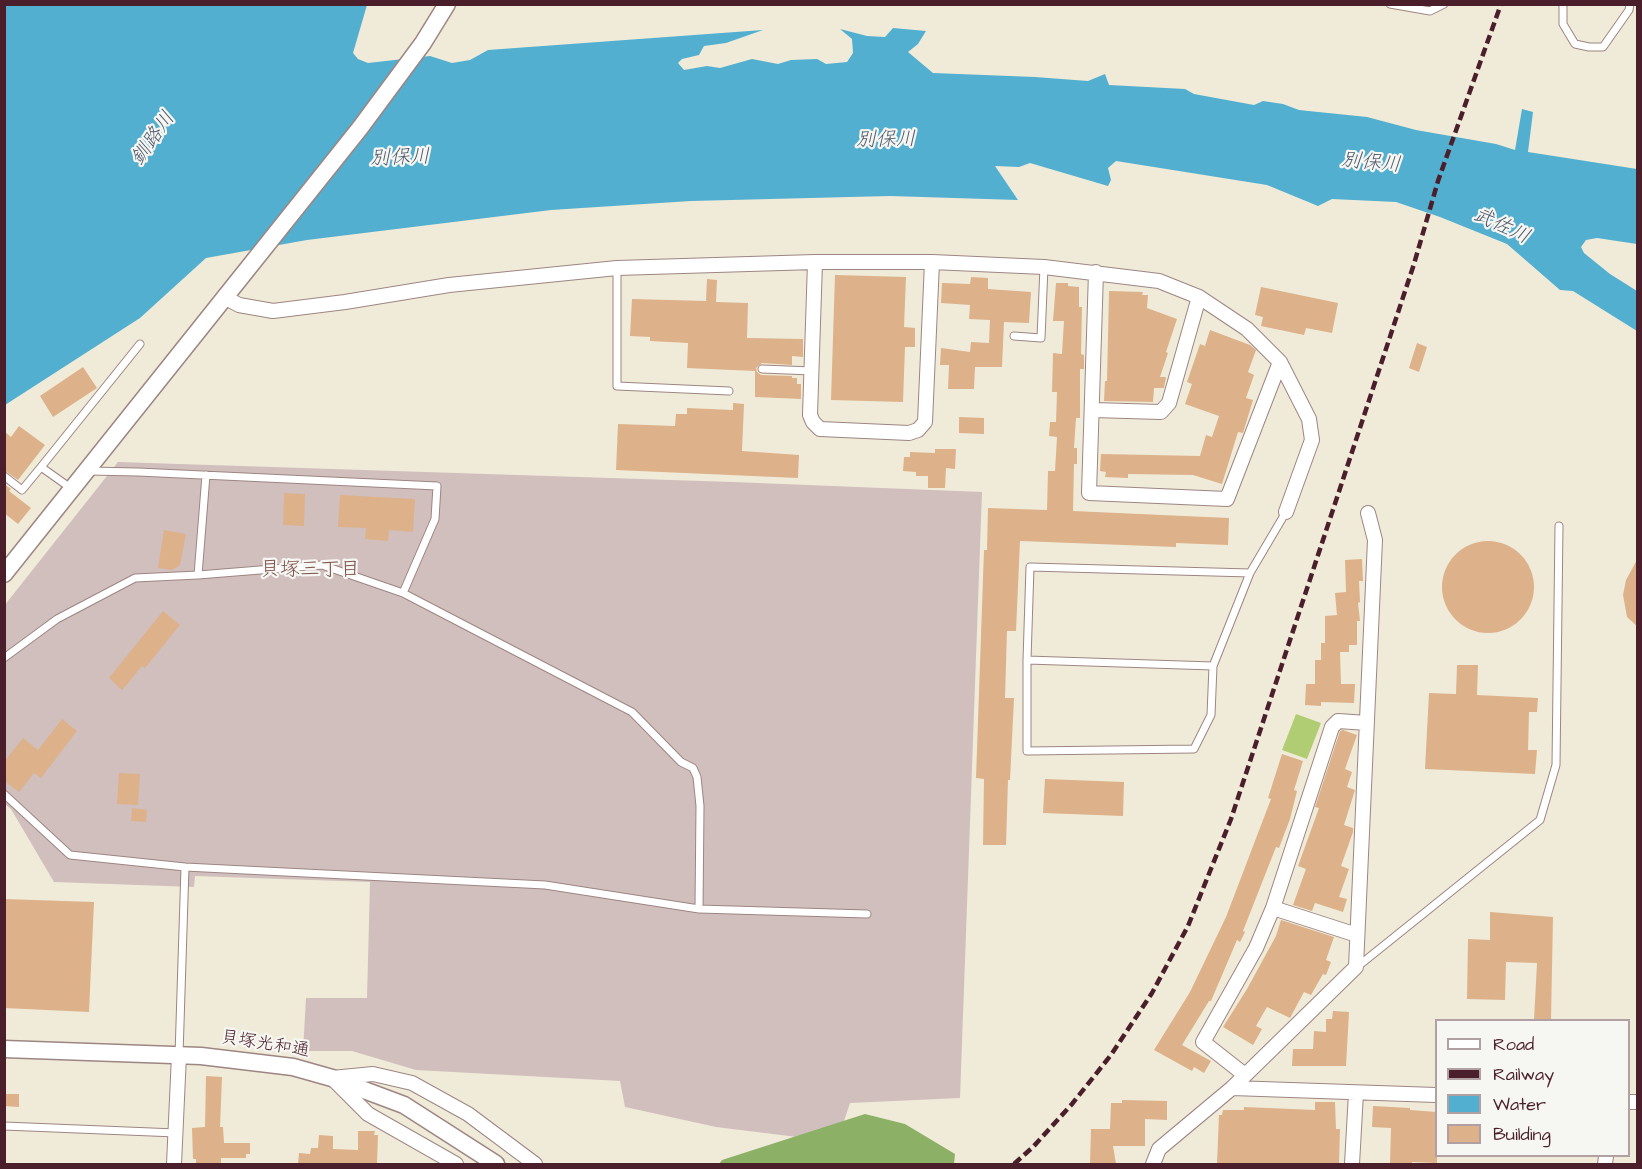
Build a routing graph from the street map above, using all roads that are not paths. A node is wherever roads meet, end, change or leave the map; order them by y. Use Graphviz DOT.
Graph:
graph roads {
  1 [pos="447,4"];
  2 [pos="1390,4"];
  3 [pos="1444,4"];
  4 [pos="1563,4"];
  5 [pos="1629,4"];
  6 [pos="815,262"];
  7 [pos="932,262"];
  8 [pos="1044,267"];
  9 [pos="617,268"];
  10 [pos="1096,272"];
  11 [pos="224,297"];
  12 [pos="1199,297"];
  13 [pos="1014,336"];
  14 [pos="140,344"];
  15 [pos="1280,362"];
  16 [pos="762,369"];
  17 [pos="812,371"];
  18 [pos="729,391"];
  19 [pos="1093,410"];
  20 [pos="41,467"];
  21 [pos="88,471"];
  22 [pos="206,475"];
  23 [pos="4,476"];
  24 [pos="73,490"];
  25 [pos="1286,512"];
  26 [pos="1368,513"];
  27 [pos="1559,526"];
  28 [pos="1250,573"];
  29 [pos="4,574"];
  30 [pos="198,575"];
  31 [pos="403,593"];
  32 [pos="4,658"];
  33 [pos="1027,660"];
  34 [pos="1213,666"];
  35 [pos="1367,723"];
  36 [pos="4,794"];
  37 [pos="185,867"];
  38 [pos="1273,908"];
  39 [pos="699,909"];
  40 [pos="867,914"];
  41 [pos="1357,935"];
  42 [pos="1356,968"];
  43 [pos="4,1049"];
  44 [pos="179,1055"];
  45 [pos="1245,1075"];
  46 [pos="332,1078"];
  47 [pos="1232,1088"];
  48 [pos="1356,1093"];
  49 [pos="1435,1095"];
  50 [pos="4,1126"];
  51 [pos="176,1133"];
  52 [pos="174,1164"];
  53 [pos="456,1164"];
  54 [pos="496,1164"];
  55 [pos="535,1164"];
  56 [pos="1154,1164"];
  57 [pos="1352,1164"];
  1 -- 11 [label="street"];
  2 -- 3 [label="lane"];
  4 -- 5 [label="lane"];
  6 -- 7 [label="street"];
  6 -- 9 [label="street"];
  6 -- 17 [label="street"];
  7 -- 8 [label="street"];
  7 -- 17 [label="street"];
  8 -- 10 [label="street"];
  8 -- 13 [label="lane"];
  9 -- 11 [label="street"];
  9 -- 18 [label="lane"];
  10 -- 12 [label="street"];
  10 -- 19 [label="street"];
  11 -- 21 [label="street"];
  12 -- 15 [label="street"];
  12 -- 19 [label="street"];
  14 -- 20 [label="lane"];
  15 -- 19 [label="street"];
  15 -- 25 [label="street"];
  16 -- 17 [label="lane"];
  20 -- 23 [label="lane"];
  20 -- 24 [label="lane"];
  21 -- 22 [label="lane"];
  21 -- 24 [label="street"];
  22 -- 30 [label="lane"];
  22 -- 31 [label="lane"];
  24 -- 29 [label="street"];
  25 -- 28 [label="lane"];
  26 -- 35 [label="street"];
  27 -- 42 [label="lane"];
  28 -- 33 [label="lane"];
  28 -- 34 [label="lane"];
  30 -- 31 [label="lane"];
  30 -- 32 [label="lane"];
  31 -- 39 [label="lane"];
  33 -- 34 [label="lane"];
  33 -- 34 [label="lane"];
  35 -- 38 [label="street"];
  35 -- 41 [label="street"];
  36 -- 37 [label="lane"];
  37 -- 39 [label="lane"];
  37 -- 44 [label="lane"];
  38 -- 41 [label="street"];
  38 -- 45 [label="street"];
  39 -- 40 [label="lane"];
  41 -- 42 [label="street"];
  42 -- 45 [label="street"];
  43 -- 44 [label="street, 貝塚光和通"];
  44 -- 46 [label="street, 貝塚光和通"];
  44 -- 51 [label="street"];
  45 -- 47 [label="street"];
  46 -- 53 [label="street"];
  46 -- 54 [label="street, 貝塚光和通"];
  46 -- 55 [label="street"];
  47 -- 48 [label="street"];
  47 -- 56 [label="street"];
  48 -- 49 [label="street"];
  48 -- 57 [label="street"];
  50 -- 51 [label="lane"];
  51 -- 52 [label="street"];
}
